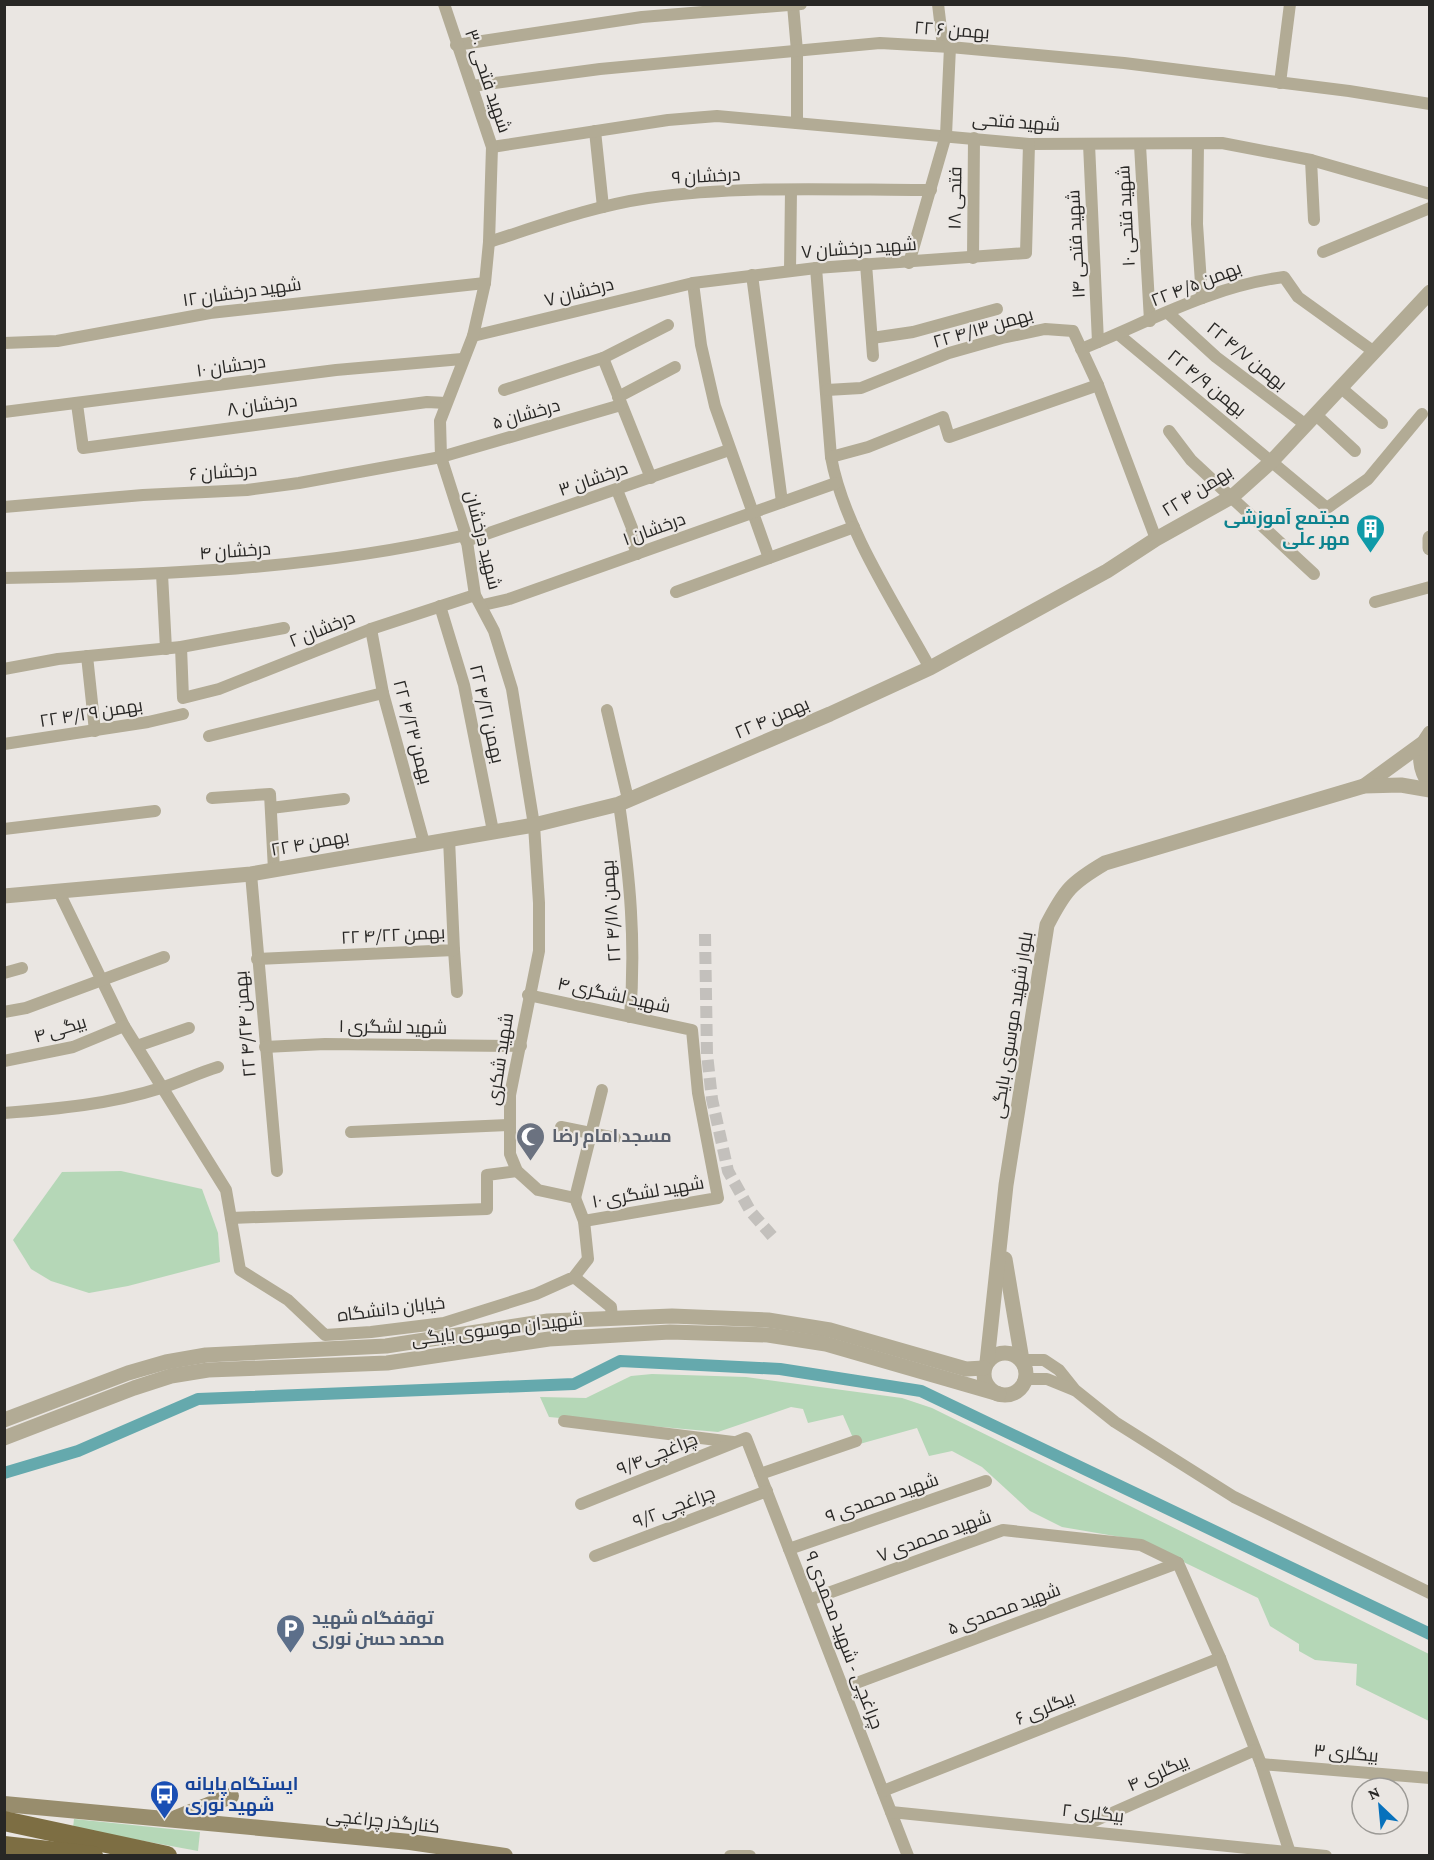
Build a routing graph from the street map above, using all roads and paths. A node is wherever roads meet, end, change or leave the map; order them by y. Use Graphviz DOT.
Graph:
graph roads {
  1 [pos="444,4"];
  2 [pos="801,4"];
  3 [pos="939,4"];
  4 [pos="1290,4"];
  5 [pos="793,5"];
  6 [pos="456,45"];
  7 [pos="947,46"];
  8 [pos="797,51"];
  9 [pos="1280,83"];
  10 [pos="472,86"];
  11 [pos="1430,104"];
  12 [pos="797,123"];
  13 [pos="595,131"];
  14 [pos="946,135"];
  15 [pos="974,138"];
  16 [pos="1029,144"];
  17 [pos="1089,144"];
  18 [pos="1198,144"];
  19 [pos="1140,145"];
  20 [pos="492,147"];
  21 [pos="1311,160"];
  22 [pos="791,190"];
  23 [pos="931,190"];
  24 [pos="1430,194"];
  25 [pos="603,207"];
  26 [pos="1430,208"];
  27 [pos="1314,220"];
  28 [pos="489,242"];
  29 [pos="1323,252"];
  30 [pos="973,258"];
  31 [pos="909,263"];
  32 [pos="866,264"];
  33 [pos="816,268"];
  34 [pos="790,271"];
  35 [pos="752,275"];
  36 [pos="485,283"];
  37 [pos="693,283"];
  38 [pos="1430,292"];
  39 [pos="1202,298"];
  40 [pos="997,309"];
  41 [pos="1168,313"];
  42 [pos="1150,321"];
  43 [pos="668,325"];
  44 [pos="1118,334"];
  45 [pos="473,336"];
  46 [pos="872,338"];
  47 [pos="1098,342"];
  48 [pos="4,343"];
  49 [pos="1081,349"];
  50 [pos="1373,351"];
  51 [pos="873,356"];
  52 [pos="603,358"];
  53 [pos="462,359"];
  54 [pos="675,367"];
  55 [pos="1098,385"];
  56 [pos="1340,387"];
  57 [pos="504,390"];
  58 [pos="827,390"];
  59 [pos="619,401"];
  60 [pos="446,403"];
  61 [pos="77,404"];
  62 [pos="4,412"];
  63 [pos="1422,414"];
  64 [pos="1310,420"];
  65 [pos="1382,423"];
  66 [pos="1169,431"];
  67 [pos="729,450"];
  68 [pos="1355,451"];
  69 [pos="441,457"];
  70 [pos="831,457"];
  71 [pos="1272,461"];
  72 [pos="651,478"];
  73 [pos="836,483"];
  74 [pos="617,490"];
  75 [pos="1233,496"];
  76 [pos="782,502"];
  77 [pos="5,507"];
  78 [pos="752,513"];
  79 [pos="854,527"];
  80 [pos="466,538"];
  81 [pos="1430,538"];
  82 [pos="1156,539"];
  83 [pos="1430,548"];
  84 [pos="637,554"];
  85 [pos="769,558"];
  86 [pos="162,574"];
  87 [pos="1314,574"];
  88 [pos="4,578"];
  89 [pos="1430,587"];
  90 [pos="676,592"];
  91 [pos="479,600"];
  92 [pos="1375,602"];
  93 [pos="440,606"];
  94 [pos="284,628"];
  95 [pos="371,629"];
  96 [pos="181,647"];
  97 [pos="166,649"];
  98 [pos="87,656"];
  99 [pos="930,668"];
  100 [pos="4,669"];
  101 [pos="383,693"];
  102 [pos="606,710"];
  103 [pos="183,714"];
  104 [pos="95,731"];
  105 [pos="1427,735"];
  106 [pos="209,736"];
  107 [pos="4,744"];
  108 [pos="1430,785"];
  109 [pos="1364,786"];
  110 [pos="1430,790"];
  111 [pos="212,798"];
  112 [pos="344,799"];
  113 [pos="623,802"];
  114 [pos="271,808"];
  115 [pos="155,811"];
  116 [pos="534,825"];
  117 [pos="4,829"];
  118 [pos="493,831"];
  119 [pos="448,838"];
  120 [pos="424,843"];
  121 [pos="274,870"];
  122 [pos="251,874"];
  123 [pos="59,892"];
  124 [pos="4,896"];
  125 [pos="454,950"];
  126 [pos="164,957"];
  127 [pos="257,959"];
  128 [pos="22,968"];
  129 [pos="4,973"];
  130 [pos="102,980"];
  131 [pos="457,992"];
  132 [pos="528,995"];
  133 [pos="4,1012"];
  134 [pos="630,1017"];
  135 [pos="124,1026"];
  136 [pos="189,1028"];
  137 [pos="136,1046"];
  138 [pos="521,1046"];
  139 [pos="265,1047"];
  140 [pos="4,1061"];
  141 [pos="218,1067"];
  142 [pos="162,1088"];
  143 [pos="602,1090"];
  144 [pos="4,1113"];
  145 [pos="508,1125"];
  146 [pos="561,1127"];
  147 [pos="351,1132"];
  148 [pos="590,1134"];
  149 [pos="615,1138"];
  150 [pos="277,1171"];
  151 [pos="517,1171"];
  152 [pos="575,1198"];
  153 [pos="718,1198"];
  154 [pos="231,1218"];
  155 [pos="584,1221"];
  156 [pos="1002,1235"];
  157 [pos="574,1277"];
  158 [pos="612,1318"];
  159 [pos="1022,1360"];
  160 [pos="986,1365"];
  161 [pos="1026,1379"];
  162 [pos="1075,1390"];
  163 [pos="999,1394"];
  164 [pos="4,1420"];
  165 [pos="564,1421"];
  166 [pos="4,1438"];
  167 [pos="741,1440"];
  168 [pos="856,1442"];
  169 [pos="760,1474"];
  170 [pos="986,1481"];
  171 [pos="767,1491"];
  172 [pos="581,1504"];
  173 [pos="789,1549"];
  174 [pos="595,1556"];
  175 [pos="1178,1563"];
  176 [pos="1430,1593"];
  177 [pos="809,1600"];
  178 [pos="1220,1658"];
  179 [pos="843,1688"];
  180 [pos="1255,1750"];
  181 [pos="1261,1764"];
  182 [pos="1430,1778"];
  183 [pos="883,1791"];
  184 [pos="231,1796"];
  185 [pos="4,1804"];
  186 [pos="891,1812"];
  187 [pos="171,1820"];
  188 [pos="4,1821"];
  189 [pos="1075,1829"];
  190 [pos="4,1846"];
  191 [pos="1290,1854"];
  192 [pos="93,1856"];
  193 [pos="168,1856"];
  194 [pos="506,1856"];
  195 [pos="730,1856"];
  196 [pos="750,1856"];
  197 [pos="908,1856"];
  198 [pos="1326,1856"];
  1 -- 6 [label="street, شهید فتحی ۳۰"];
  2 -- 5 [label="street"];
  3 -- 7 [label="street"];
  4 -- 9 [label="street"];
  5 -- 6 [label="street"];
  5 -- 8 [label="street"];
  6 -- 10 [label="street, شهید فتحی ۳۰"];
  7 -- 8 [label="street, ۲۲ بهمن ۶"];
  7 -- 9 [label="street, ۲۲ بهمن ۶"];
  7 -- 14 [label="street"];
  8 -- 10 [label="street, ۲۲ بهمن ۶"];
  8 -- 12 [label="street"];
  9 -- 11 [label="street, ۲۲ بهمن ۶"];
  10 -- 20 [label="street, شهید فتحی ۳۰"];
  12 -- 13 [label="street, شهید فتحی"];
  12 -- 14 [label="street, شهید فتحی"];
  13 -- 20 [label="street, شهید فتحی"];
  13 -- 25 [label="street"];
  14 -- 15 [label="street, شهید فتحی"];
  14 -- 23 [label="street"];
  15 -- 16 [label="street, شهید فتحی"];
  15 -- 30 [label="street, فتحی ۱۸"];
  16 -- 17 [label="street, شهید فتحی"];
  16 -- 30 [label="street, شهید درخشان ۷"];
  17 -- 19 [label="street, شهید فتحی"];
  17 -- 47 [label="street, شهید فتحی ۱۴"];
  18 -- 19 [label="street, شهید فتحی"];
  18 -- 21 [label="street, شهید فتحی"];
  18 -- 39 [label="street"];
  19 -- 42 [label="street, شهید فتحی ۱۰"];
  20 -- 28 [label="street, شهید فتحی ۳۰"];
  21 -- 24 [label="street, شهید فتحی"];
  21 -- 27 [label="street"];
  22 -- 23 [label="street, درخشان ۹"];
  22 -- 25 [label="street, درخشان ۹"];
  22 -- 34 [label="street"];
  23 -- 31 [label="street"];
  25 -- 28 [label="street, درخشان ۹"];
  26 -- 29 [label="street"];
  28 -- 36 [label="street, شهید فتحی ۳۰"];
  30 -- 31 [label="street, شهید درخشان ۷"];
  31 -- 32 [label="street, شهید درخشان ۷"];
  32 -- 33 [label="street, شهید درخشان ۷"];
  32 -- 46 [label="street"];
  33 -- 34 [label="street, شهید درخشان ۷"];
  33 -- 58 [label="street"];
  34 -- 35 [label="street, شهید درخشان ۷"];
  35 -- 37 [label="street, شهید درخشان ۷"];
  35 -- 76 [label="street"];
  36 -- 45 [label="street, شهید درخشان"];
  36 -- 48 [label="street, شهید درخشان ۱۲"];
  37 -- 45 [label="street, درخشان ۷"];
  37 -- 67 [label="street"];
  38 -- 50 [label="street, ۲۲ بهمن ۴"];
  39 -- 41 [label="street, ۲۲ بهمن ۴/۵"];
  39 -- 50 [label="street, ۲۲ بهمن ۴/۵"];
  40 -- 46 [label="street"];
  41 -- 42 [label="street, ۲۲ بهمن ۴/۵"];
  41 -- 64 [label="street, ۲۲ بهمن ۴/۷"];
  42 -- 44 [label="street, ۲۲ بهمن ۴/۵"];
  43 -- 52 [label="street"];
  44 -- 47 [label="street, ۲۲ بهمن ۴/۵"];
  44 -- 71 [label="street, ۲۲ بهمن ۴/۹"];
  45 -- 53 [label="street, شهید درخشان"];
  46 -- 51 [label="street"];
  47 -- 49 [label="street, ۲۲ بهمن ۴/۵"];
  49 -- 55 [label="street, ۲۲ بهمن ۴/۱۳"];
  49 -- 58 [label="street, ۲۲ بهمن ۴/۱۳"];
  50 -- 56 [label="street, ۲۲ بهمن ۴"];
  52 -- 57 [label="street"];
  52 -- 59 [label="street"];
  53 -- 60 [label="street, شهید درخشان"];
  53 -- 61 [label="street, درحشان ۱۰"];
  54 -- 59 [label="street, درخشان ۵"];
  55 -- 70 [label="street"];
  55 -- 82 [label="street, ۲۲ بهمن ۴/۱۳"];
  56 -- 64 [label="street, ۲۲ بهمن ۴"];
  56 -- 65 [label="street"];
  58 -- 70 [label="street"];
  59 -- 69 [label="street, درخشان ۵"];
  59 -- 72 [label="street"];
  60 -- 61 [label="street, درخشان ۸"];
  60 -- 69 [label="street, شهید درخشان"];
  61 -- 62 [label="street, درحشان ۱۰"];
  63 -- 71 [label="street, ۲۲ بهمن ۴/۹"];
  64 -- 68 [label="street, ۲۲ بهمن ۴/۷"];
  64 -- 71 [label="street, ۲۲ بهمن ۴"];
  66 -- 75 [label="street"];
  67 -- 72 [label="street, درخشان ۳"];
  67 -- 78 [label="street"];
  69 -- 77 [label="street, درخشان ۶"];
  69 -- 80 [label="street, شهید درخشان"];
  70 -- 73 [label="street"];
  71 -- 75 [label="street, ۲۲ بهمن ۴"];
  72 -- 74 [label="street, درخشان ۳"];
  73 -- 76 [label="street, درخشان ۱"];
  73 -- 79 [label="street"];
  74 -- 80 [label="street, درخشان ۳"];
  74 -- 84 [label="street"];
  75 -- 82 [label="street, ۲۲ بهمن ۴"];
  75 -- 87 [label="street"];
  76 -- 78 [label="street, درخشان ۱"];
  78 -- 84 [label="street, درخشان ۱"];
  78 -- 85 [label="street"];
  79 -- 85 [label="street"];
  79 -- 99 [label="street"];
  80 -- 86 [label="street, درخشان ۴"];
  80 -- 91 [label="street, شهید درخشان"];
  81 -- 83 [label="street"];
  82 -- 99 [label="street, ۲۲ بهمن ۴"];
  84 -- 91 [label="street, درخشان ۱"];
  85 -- 90 [label="street"];
  86 -- 88 [label="street, درخشان ۴"];
  86 -- 97 [label="street"];
  89 -- 92 [label="street"];
  91 -- 93 [label="street, درخشان ۲"];
  91 -- 116 [label="street, شهید درخشان"];
  93 -- 95 [label="street, درخشان ۲"];
  93 -- 118 [label="street, ۲۲ بهمن ۴/۲۱"];
  94 -- 96 [label="street"];
  95 -- 96 [label="street, درخشان ۲"];
  95 -- 101 [label="street, ۲۲ بهمن ۴/۲۳"];
  96 -- 97 [label="street"];
  97 -- 98 [label="street"];
  98 -- 100 [label="street"];
  98 -- 104 [label="street"];
  99 -- 113 [label="street, ۲۲ بهمن ۴"];
  101 -- 106 [label="street"];
  101 -- 120 [label="street, ۲۲ بهمن ۴/۲۳"];
  102 -- 113 [label="street, ۲۲ بهمن ۴/۱۸"];
  103 -- 104 [label="street, ۲۲ بهمن ۴/۲۹"];
  104 -- 107 [label="street, ۲۲ بهمن ۴/۲۹"];
  105 -- 108 [label="street"];
  105 -- 109 [label="street, بلوار شهید موسوی بایگی"];
  109 -- 110 [label="street, بلوار شهید موسوی بایگی"];
  109 -- 156 [label="street, بلوار شهید موسوی بایگی"];
  111 -- 114 [label="street"];
  112 -- 114 [label="street"];
  113 -- 116 [label="street, ۲۲ بهمن ۴"];
  113 -- 134 [label="street, ۲۲ بهمن ۴/۱۸"];
  114 -- 121 [label="street"];
  115 -- 117 [label="street"];
  116 -- 118 [label="street, ۲۲ بهمن ۴"];
  116 -- 132 [label="street, شهید درخشان"];
  118 -- 119 [label="street, ۲۲ بهمن ۴"];
  119 -- 120 [label="street, ۲۲ بهمن ۴"];
  119 -- 125 [label="street, ۲۲ بهمن ۴/۲۲"];
  120 -- 121 [label="street, ۲۲ بهمن ۴"];
  121 -- 122 [label="street, ۲۲ بهمن ۴"];
  122 -- 123 [label="street, ۲۲ بهمن ۴"];
  122 -- 127 [label="street, ۲۲ بهمن ۴/۲۴"];
  123 -- 124 [label="street, ۲۲ بهمن ۴"];
  123 -- 130 [label="street, خیابان دانشگاه"];
  125 -- 127 [label="street, ۲۲ بهمن ۴/۲۲"];
  125 -- 131 [label="street"];
  126 -- 130 [label="street"];
  127 -- 139 [label="street, ۲۲ بهمن ۴/۲۴"];
  128 -- 129 [label="street"];
  130 -- 133 [label="street"];
  130 -- 135 [label="street, خیابان دانشگاه"];
  132 -- 134 [label="street, شهید لشگری ۴"];
  132 -- 138 [label="street, شهید شکری"];
  134 -- 153 [label="street, شهید لشگری ۴"];
  135 -- 137 [label="street, خیابان دانشگاه"];
  135 -- 140 [label="street, بیگی ۴"];
  136 -- 137 [label="street"];
  137 -- 142 [label="street, خیابان دانشگاه"];
  138 -- 139 [label="street, شهید لشگری ۱"];
  138 -- 145 [label="street, شهید شکری"];
  139 -- 150 [label="street, ۲۲ بهمن ۴/۲۴"];
  141 -- 142 [label="street"];
  142 -- 144 [label="street"];
  142 -- 154 [label="street, خیابان دانشگاه"];
  143 -- 148 [label="street"];
  145 -- 147 [label="street"];
  145 -- 151 [label="street, شهید شکری"];
  146 -- 148 [label="street"];
  148 -- 149 [label="street"];
  148 -- 152 [label="street"];
  151 -- 152 [label="street"];
  151 -- 154 [label="street"];
  152 -- 155 [label="street"];
  153 -- 155 [label="street, شهید لشگری ۱۰"];
  154 -- 157 [label="street, خیابان دانشگاه"];
  155 -- 157 [label="street"];
  156 -- 159 [label="street, بلوار شهید موسوی بایگی"];
  156 -- 160 [label="street, بلوار شهید موسوی بایگی"];
  157 -- 158 [label="street"];
  158 -- 160 [label="street, شهیدان موسوی بایگی"];
  158 -- 164 [label="street, شهیدان موسوی بایگی"];
  159 -- 160 [label="street"];
  159 -- 161 [label="street"];
  159 -- 162 [label="street"];
  160 -- 163 [label="street"];
  161 -- 162 [label="street"];
  161 -- 163 [label="street"];
  162 -- 176 [label="street"];
  163 -- 166 [label="street, شهیدان موسوی بایگی"];
  165 -- 167 [label="street"];
  167 -- 169 [label="street, ۹ چراغچی - شهید محمدی"];
  167 -- 172 [label="street, ۹/۴چراغچی"];
  168 -- 169 [label="street"];
  169 -- 171 [label="street, ۹ چراغچی - شهید محمدی"];
  170 -- 173 [label="street, شهید محمدی ۹"];
  171 -- 173 [label="street, ۹ چراغچی - شهید محمدی"];
  171 -- 174 [label="street, ۹/۲ چراغچی"];
  173 -- 177 [label="street, ۹ چراغچی - شهید محمدی"];
  175 -- 177 [label="street, شهید محمدی ۷"];
  175 -- 178 [label="street"];
  175 -- 179 [label="street, شهید محمدی ۵"];
  177 -- 179 [label="street, ۹ چراغچی - شهید محمدی"];
  178 -- 180 [label="street"];
  178 -- 183 [label="street, بیگلری ۶"];
  179 -- 183 [label="street, ۹ چراغچی - شهید محمدی"];
  180 -- 181 [label="street"];
  180 -- 189 [label="street, بیگلری ۴"];
  181 -- 182 [label="street, بیگلری ۳"];
  181 -- 191 [label="street"];
  183 -- 186 [label="street, ۹ چراغچی - شهید محمدی"];
  184 -- 187 [label="main road"];
  185 -- 187 [label="main road, کنارگذر چراغچی"];
  186 -- 189 [label="street, بیگلری ۲"];
  186 -- 197 [label="street, ۹ چراغچی - شهید محمدی"];
  187 -- 194 [label="main road, کنارگذر چراغچی"];
  188 -- 193 [label="highway"];
  189 -- 191 [label="street, بیگلری ۲"];
  190 -- 192 [label="highway"];
  191 -- 198 [label="street, بیگلری ۲"];
  195 -- 196 [label="street"];
}
